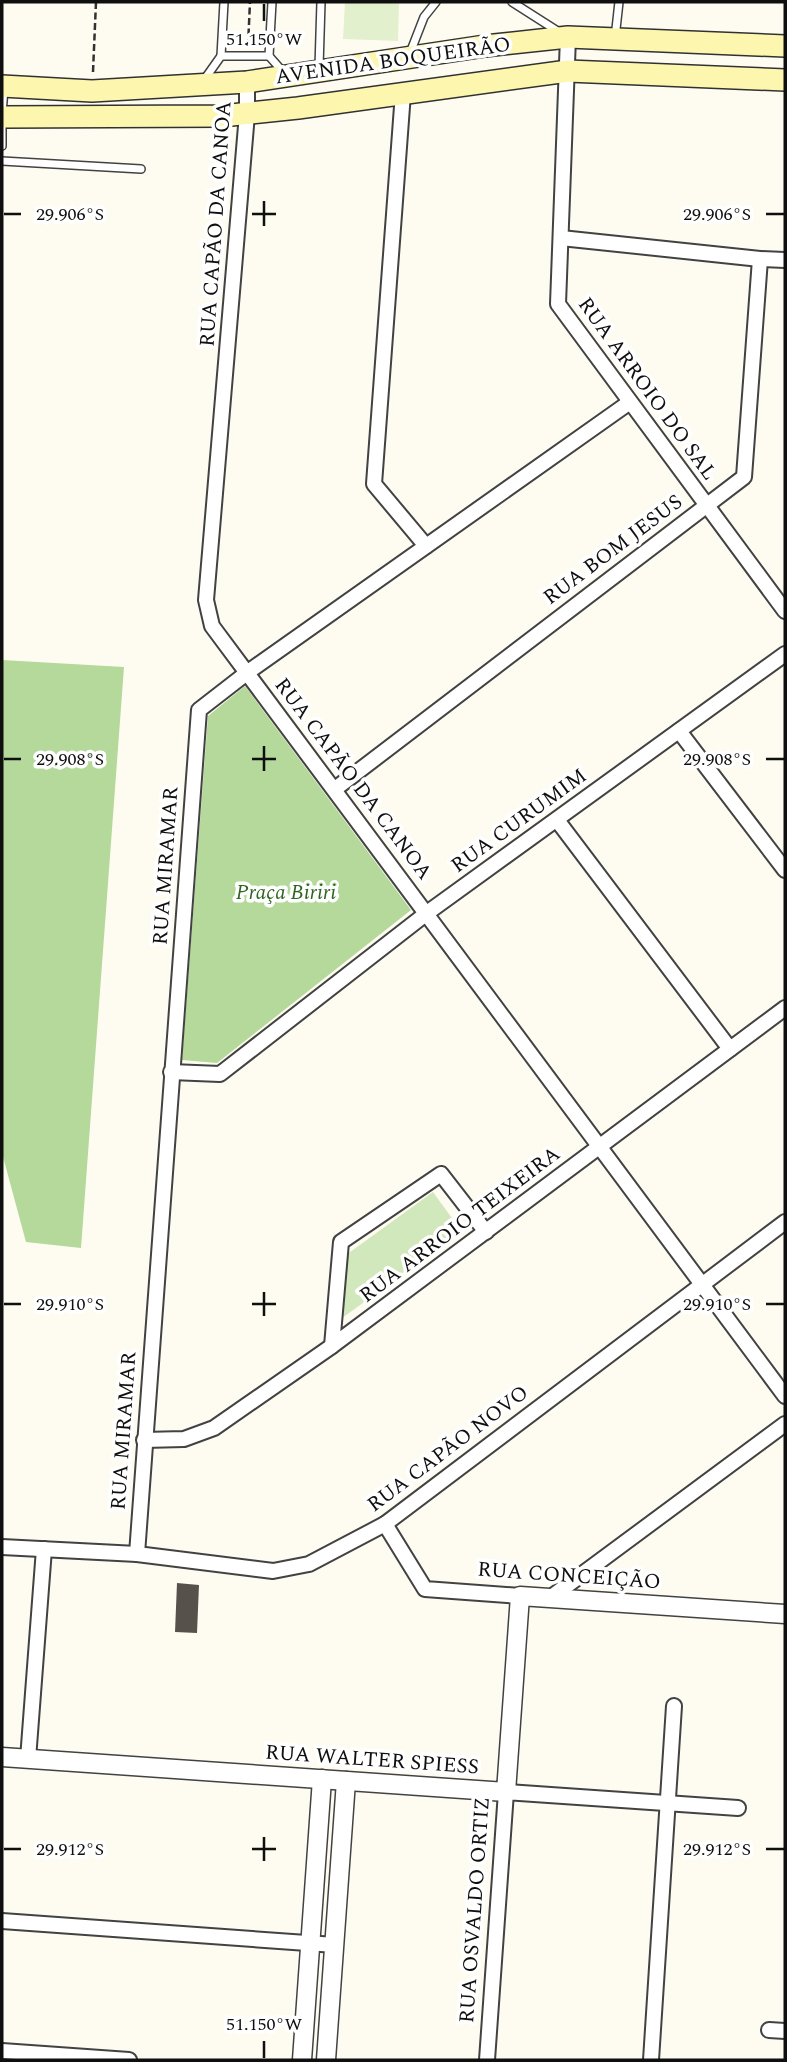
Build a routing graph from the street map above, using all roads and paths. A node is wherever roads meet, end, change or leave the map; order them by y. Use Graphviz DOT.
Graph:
graph roads {
  1 [pos="96,2"];
  2 [pos="224,2"];
  3 [pos="250,2"];
  4 [pos="272,2"];
  5 [pos="321,2"];
  6 [pos="436,2"];
  7 [pos="512,2"];
  8 [pos="619,2"];
  9 [pos="568,37"];
  10 [pos="615,38"];
  11 [pos="248,41"];
  12 [pos="785,46"];
  13 [pos="221,56"];
  14 [pos="269,56"];
  15 [pos="408,57"];
  16 [pos="319,71"];
  17 [pos="568,71"];
  18 [pos="287,76"];
  19 [pos="785,80"];
  20 [pos="247,82"];
  21 [pos="3,86"];
  22 [pos="200,86"];
  23 [pos="92,91"];
  24 [pos="403,93"];
  25 [pos="247,114"];
  26 [pos="2,115"];
  27 [pos="2,124"];
  28 [pos="2,143"];
  29 [pos="2,161"];
  30 [pos="141,169"];
  31 [pos="561,238"];
  32 [pos="760,259"];
  33 [pos="785,260"];
  34 [pos="630,402"];
  35 [pos="707,505"];
  36 [pos="426,546"];
  37 [pos="785,611"];
  38 [pos="785,654"];
  39 [pos="248,672"];
  40 [pos="679,731"];
  41 [pos="335,789"];
  42 [pos="556,820"];
  43 [pos="785,870"];
  44 [pos="427,914"];
  45 [pos="785,1008"];
  46 [pos="730,1049"];
  47 [pos="171,1072"];
  48 [pos="600,1147"];
  49 [pos="785,1222"];
  50 [pos="486,1232"];
  51 [pos="702,1285"];
  52 [pos="332,1346"];
  53 [pos="785,1396"];
  54 [pos="785,1424"];
  55 [pos="144,1440"];
  56 [pos="385,1524"];
  57 [pos="2,1547"];
  58 [pos="44,1549"];
  59 [pos="137,1554"];
  60 [pos="520,1596"];
  61 [pos="550,1598"];
  62 [pos="785,1614"];
  63 [pos="674,1706"];
  64 [pos="2,1757"];
  65 [pos="28,1759"];
  66 [pos="322,1779"];
  67 [pos="346,1781"];
  68 [pos="506,1792"];
  69 [pos="669,1803"];
  70 [pos="738,1808"];
  71 [pos="2,1921"];
  72 [pos="310,1944"];
  73 [pos="335,1945"];
  74 [pos="769,2030"];
  75 [pos="785,2031"];
  76 [pos="11,2054"];
  77 [pos="129,2060"];
  78 [pos="302,2060"];
  79 [pos="326,2060"];
  80 [pos="486,2060"];
  81 [pos="651,2060"];
  1 -- 23 [label="path"];
  2 -- 13 [label="lane"];
  3 -- 11 [label="path"];
  4 -- 14 [label="lane"];
  5 -- 16 [label="lane"];
  6 -- 15 [label="lane"];
  7 -- 9 [label="lane"];
  8 -- 10 [label="lane"];
  9 -- 10 [label="main road, AVENIDA BOQUEIRÃO"];
  9 -- 15 [label="main road, AVENIDA BOQUEIRÃO"];
  9 -- 17 [label="street, RUA ARROIO DO SAL"];
  10 -- 12 [label="main road, AVENIDA BOQUEIRÃO"];
  13 -- 14 [label="lane"];
  13 -- 22 [label="lane"];
  14 -- 18 [label="lane"];
  15 -- 16 [label="main road, AVENIDA BOQUEIRÃO"];
  16 -- 18 [label="main road, AVENIDA BOQUEIRÃO"];
  17 -- 19 [label="main road, AVENIDA BOQUEIRÃO"];
  17 -- 24 [label="main road, AVENIDA BOQUEIRÃO"];
  17 -- 31 [label="street, RUA ARROIO DO SAL"];
  18 -- 20 [label="main road, AVENIDA BOQUEIRÃO"];
  20 -- 22 [label="main road, AVENIDA BOQUEIRÃO"];
  20 -- 25 [label="street, RUA CAPÃO DA CANOA"];
  21 -- 23 [label="main road, AVENIDA BOQUEIRÃO"];
  21 -- 26 [label="lane"];
  22 -- 23 [label="main road, AVENIDA BOQUEIRÃO"];
  24 -- 25 [label="main road, AVENIDA BOQUEIRÃO"];
  24 -- 36 [label="street"];
  25 -- 26 [label="main road, AVENIDA BOQUEIRÃO"];
  25 -- 39 [label="street, RUA CAPÃO DA CANOA"];
  27 -- 28 [label="lane"];
  29 -- 30 [label="lane"];
  31 -- 32 [label="street"];
  31 -- 34 [label="street, RUA ARROIO DO SAL"];
  32 -- 33 [label="street"];
  32 -- 35 [label="street, RUA BOM JESUS"];
  34 -- 35 [label="street, RUA ARROIO DO SAL"];
  34 -- 36 [label="street, RUA MIRAMAR"];
  35 -- 37 [label="street, RUA ARROIO DO SAL"];
  35 -- 41 [label="street, RUA BOM JESUS"];
  36 -- 39 [label="street, RUA MIRAMAR"];
  38 -- 40 [label="street, RUA CURUMIM"];
  39 -- 41 [label="street, RUA CAPÃO DA CANOA"];
  39 -- 47 [label="street, RUA MIRAMAR"];
  40 -- 42 [label="street, RUA CURUMIM"];
  40 -- 43 [label="street"];
  41 -- 44 [label="street, RUA CAPÃO DA CANOA"];
  42 -- 44 [label="street, RUA CURUMIM"];
  42 -- 46 [label="street"];
  44 -- 47 [label="street, RUA CURUMIM"];
  44 -- 48 [label="street, RUA CAPÃO DA CANOA"];
  45 -- 46 [label="street, RUA ARROIO TEIXEIRA"];
  46 -- 48 [label="street, RUA ARROIO TEIXEIRA"];
  47 -- 55 [label="street, RUA MIRAMAR"];
  48 -- 50 [label="street, RUA ARROIO TEIXEIRA"];
  48 -- 51 [label="street, RUA CAPÃO DA CANOA"];
  49 -- 51 [label="street, RUA CAPÃO NOVO"];
  50 -- 52 [label="street, RUA ARROIO TEIXEIRA"];
  50 -- 52 [label="street"];
  51 -- 53 [label="street, RUA CAPÃO DA CANOA"];
  51 -- 56 [label="street, RUA CAPÃO NOVO"];
  52 -- 55 [label="street, RUA ARROIO TEIXEIRA"];
  54 -- 61 [label="street"];
  55 -- 59 [label="street, RUA MIRAMAR"];
  56 -- 59 [label="street, RUA CAPÃO NOVO"];
  56 -- 60 [label="street, RUA CONCEIÇÃO"];
  57 -- 58 [label="street, RUA CAPÃO NOVO"];
  58 -- 59 [label="street, RUA CAPÃO NOVO"];
  58 -- 65 [label="street"];
  60 -- 61 [label="street, RUA CONCEIÇÃO"];
  60 -- 68 [label="street, RUA OSVALDO ORTIZ"];
  61 -- 62 [label="street, RUA CONCEIÇÃO"];
  63 -- 69 [label="street"];
  64 -- 65 [label="street, RUA WALTER SPIESS"];
  65 -- 66 [label="street, RUA WALTER SPIESS"];
  66 -- 67 [label="street, RUA WALTER SPIESS"];
  66 -- 72 [label="street"];
  67 -- 68 [label="street, RUA WALTER SPIESS"];
  67 -- 73 [label="street"];
  68 -- 69 [label="street, RUA WALTER SPIESS"];
  68 -- 80 [label="street, RUA OSVALDO ORTIZ"];
  69 -- 70 [label="street, RUA WALTER SPIESS"];
  69 -- 81 [label="street"];
  71 -- 72 [label="street"];
  72 -- 73 [label="street"];
  72 -- 78 [label="street"];
  73 -- 79 [label="street"];
  74 -- 75 [label="street"];
  76 -- 77 [label="street"];
}
